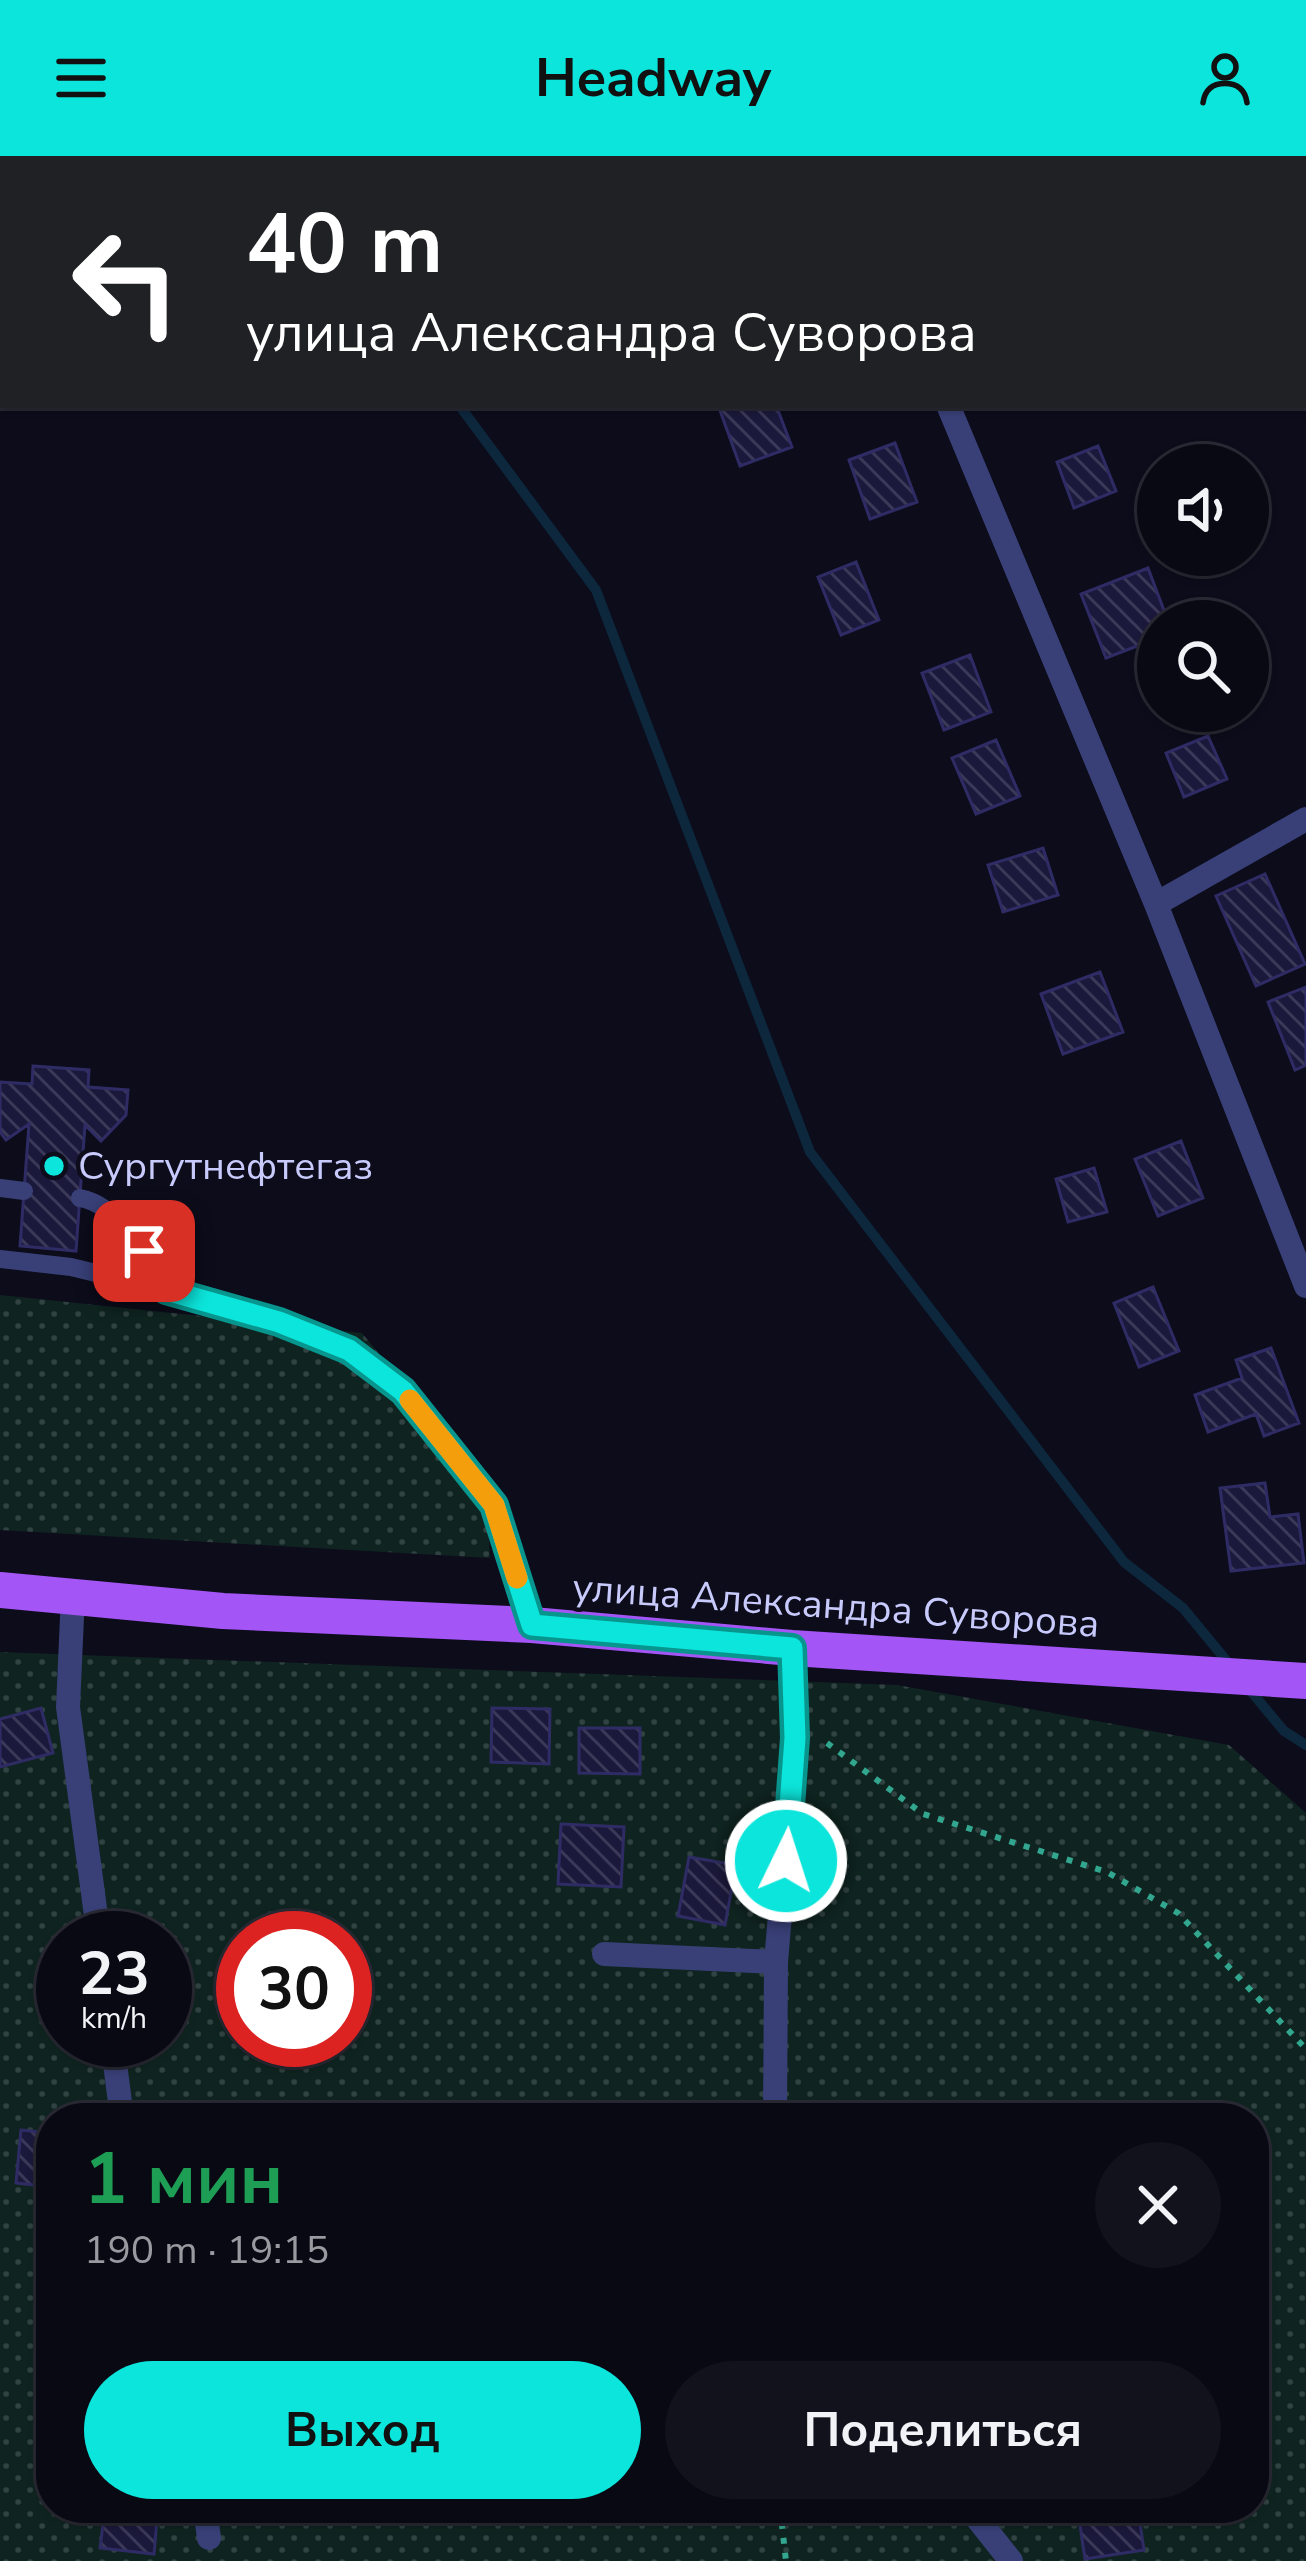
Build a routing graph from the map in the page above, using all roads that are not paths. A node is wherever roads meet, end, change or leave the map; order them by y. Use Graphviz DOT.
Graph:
graph roads {
  1 [pos="949,408"];
  2 [pos="1306,819"];
  3 [pos="1156,904"];
  4 [pos="0,1188"];
  5 [pos="24,1191"];
  6 [pos="80,1198"];
  7 [pos="0,1259"];
  8 [pos="1306,1286"];
  9 [pos="166,1290"];
  10 [pos="0,1590"];
  11 [pos="73,1595"];
  12 [pos="532,1625"];
  13 [pos="792,1648"];
  14 [pos="1306,1681"];
  15 [pos="95,1911"];
  16 [pos="604,1954"];
  17 [pos="776,1962"];
  18 [pos="115,2067"];
  19 [pos="120,2103"];
  20 [pos="775,2103"];
  21 [pos="207,2523"];
  22 [pos="981,2523"];
  23 [pos="209,2538"];
  24 [pos="1010,2561"];
  1 -- 3 [label="street"];
  2 -- 3 [label="street"];
  3 -- 8 [label="street"];
  4 -- 5 [label="lane"];
  6 -- 9 [label="lane"];
  7 -- 9 [label="lane"];
  9 -- 12 [label="lane"];
  10 -- 11 [label="main road, улица Александра Суворова"];
  11 -- 12 [label="main road, улица Александра Суворова"];
  11 -- 15 [label="street"];
  12 -- 13 [label="main road, улица Александра Суворова"];
  13 -- 14 [label="main road, улица Александра Суворова"];
  13 -- 17 [label="street"];
  16 -- 17 [label="street"];
  17 -- 20 [label="street"];
  18 -- 19 [label="street"];
  21 -- 23 [label="street"];
  22 -- 24 [label="street"];
}
